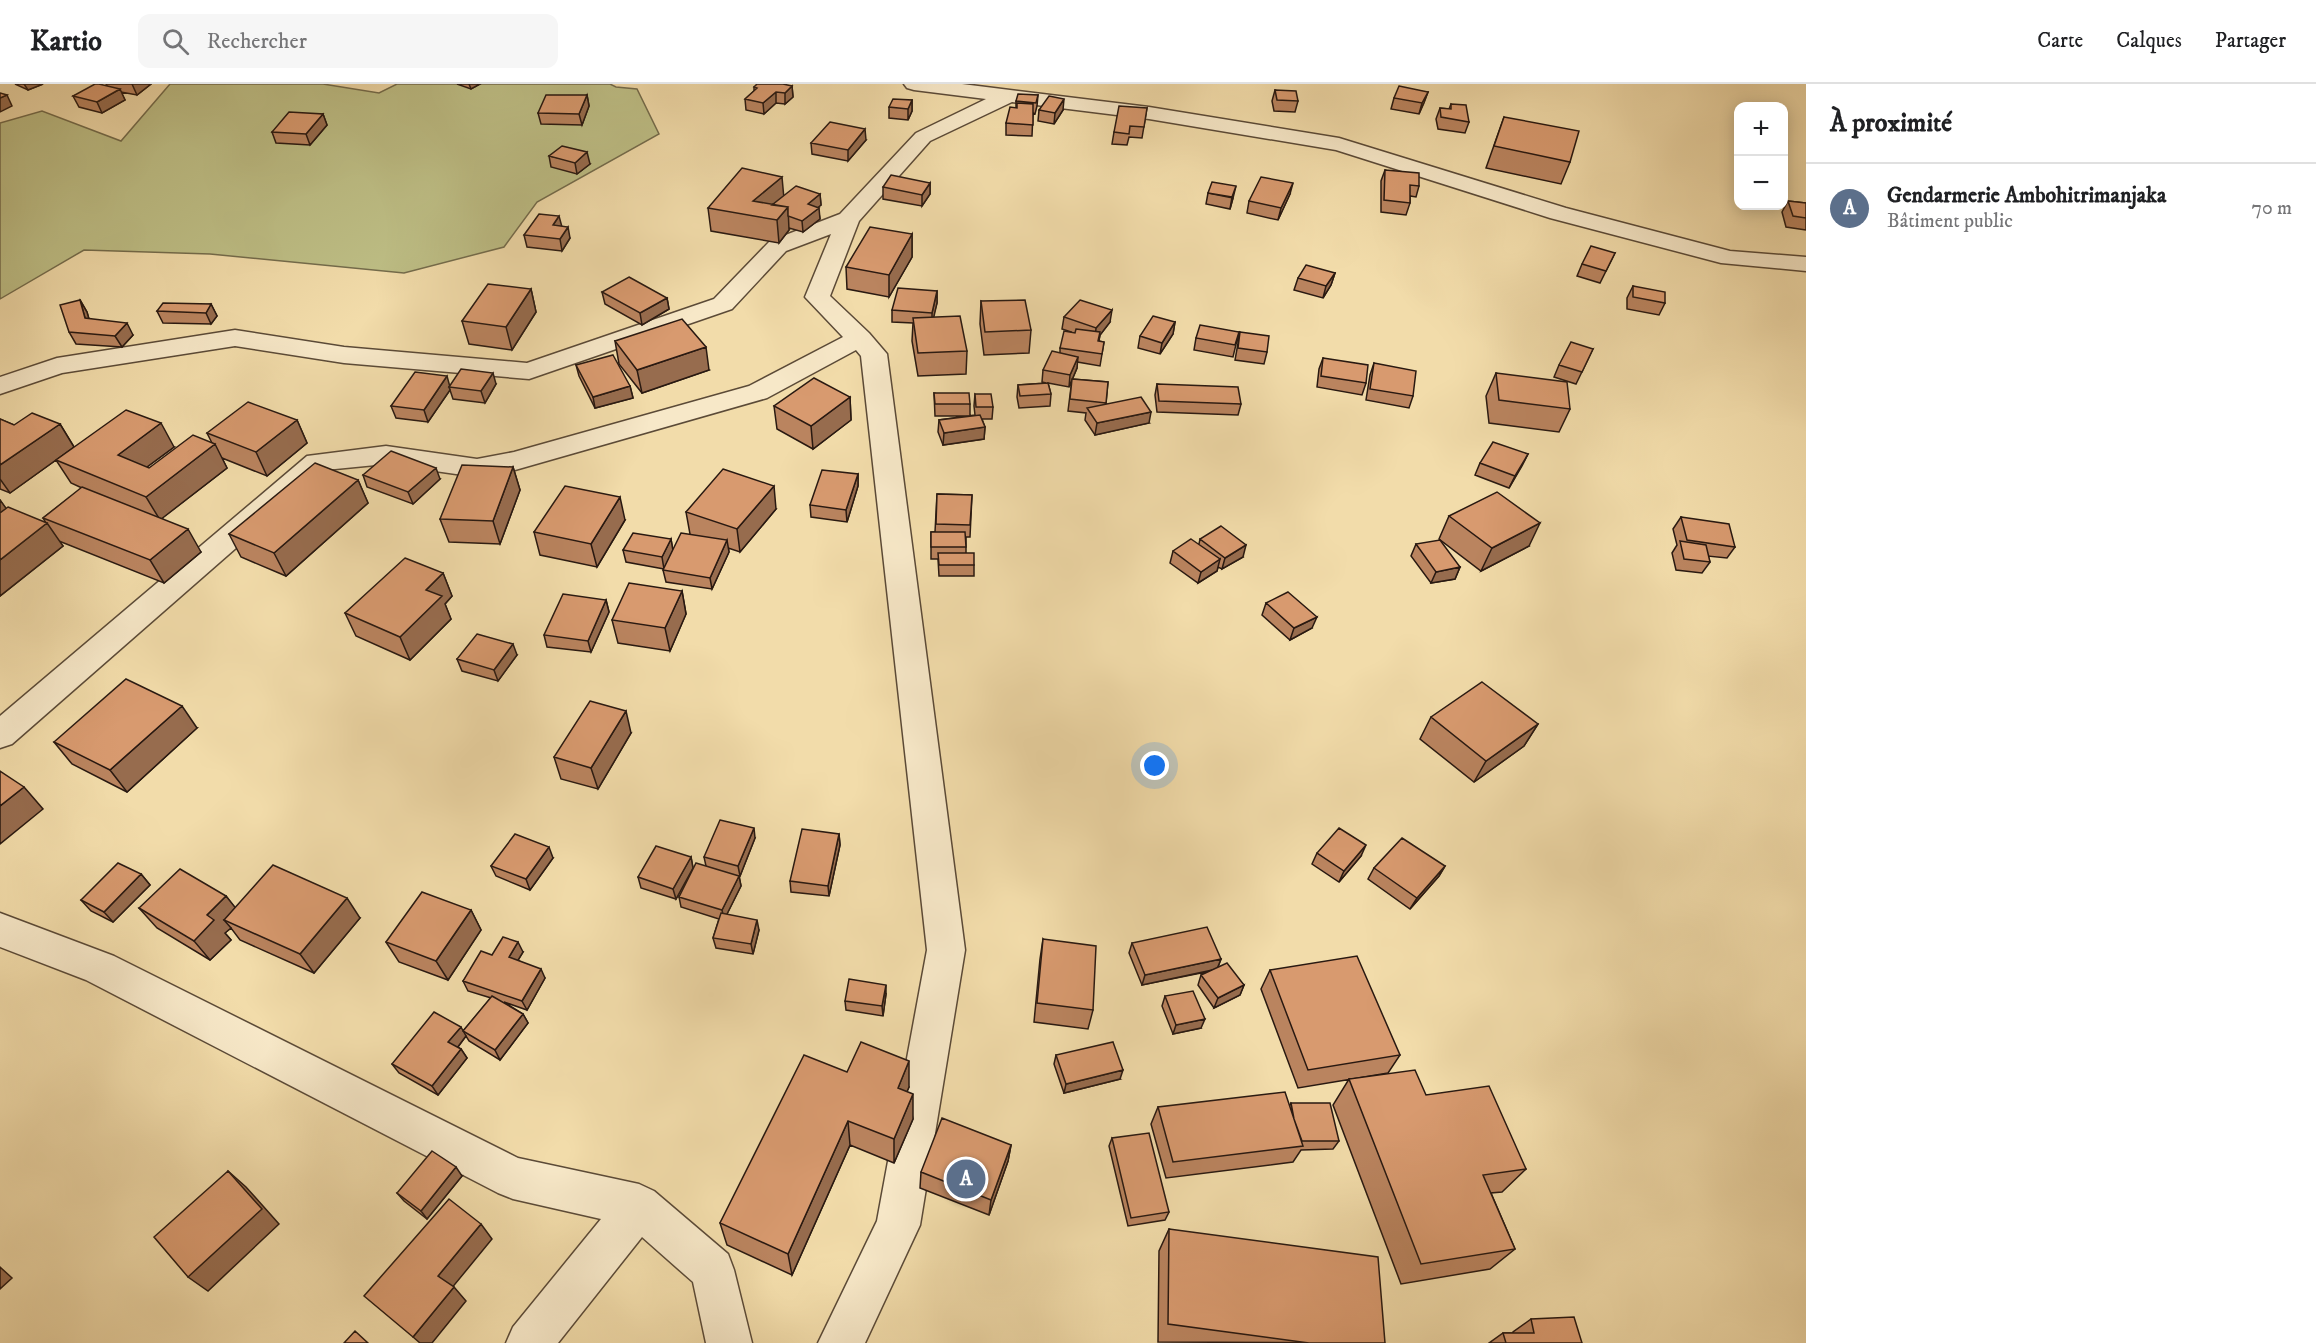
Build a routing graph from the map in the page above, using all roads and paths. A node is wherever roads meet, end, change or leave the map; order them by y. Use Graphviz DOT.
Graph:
graph roads {
  1 [pos="918,84"];
  2 [pos="1083,94"];
  3 [pos="1009,96"];
  4 [pos="848,219"];
  5 [pos="1806,264"];
  6 [pos="860,338"];
  7 [pos="0,386"];
  8 [pos="0,735"];
  9 [pos="0,930"];
  10 [pos="639,1206"];
  11 [pos="529,1343"];
  12 [pos="729,1343"];
  13 [pos="841,1343"];
  1 -- 3 [label="street"];
  2 -- 3 [label="street"];
  2 -- 5 [label="street"];
  3 -- 4 [label="street"];
  4 -- 6 [label="street"];
  4 -- 7 [label="street"];
  6 -- 8 [label="street"];
  6 -- 13 [label="street"];
  9 -- 10 [label="street"];
  10 -- 11 [label="street"];
  10 -- 12 [label="street"];
}
